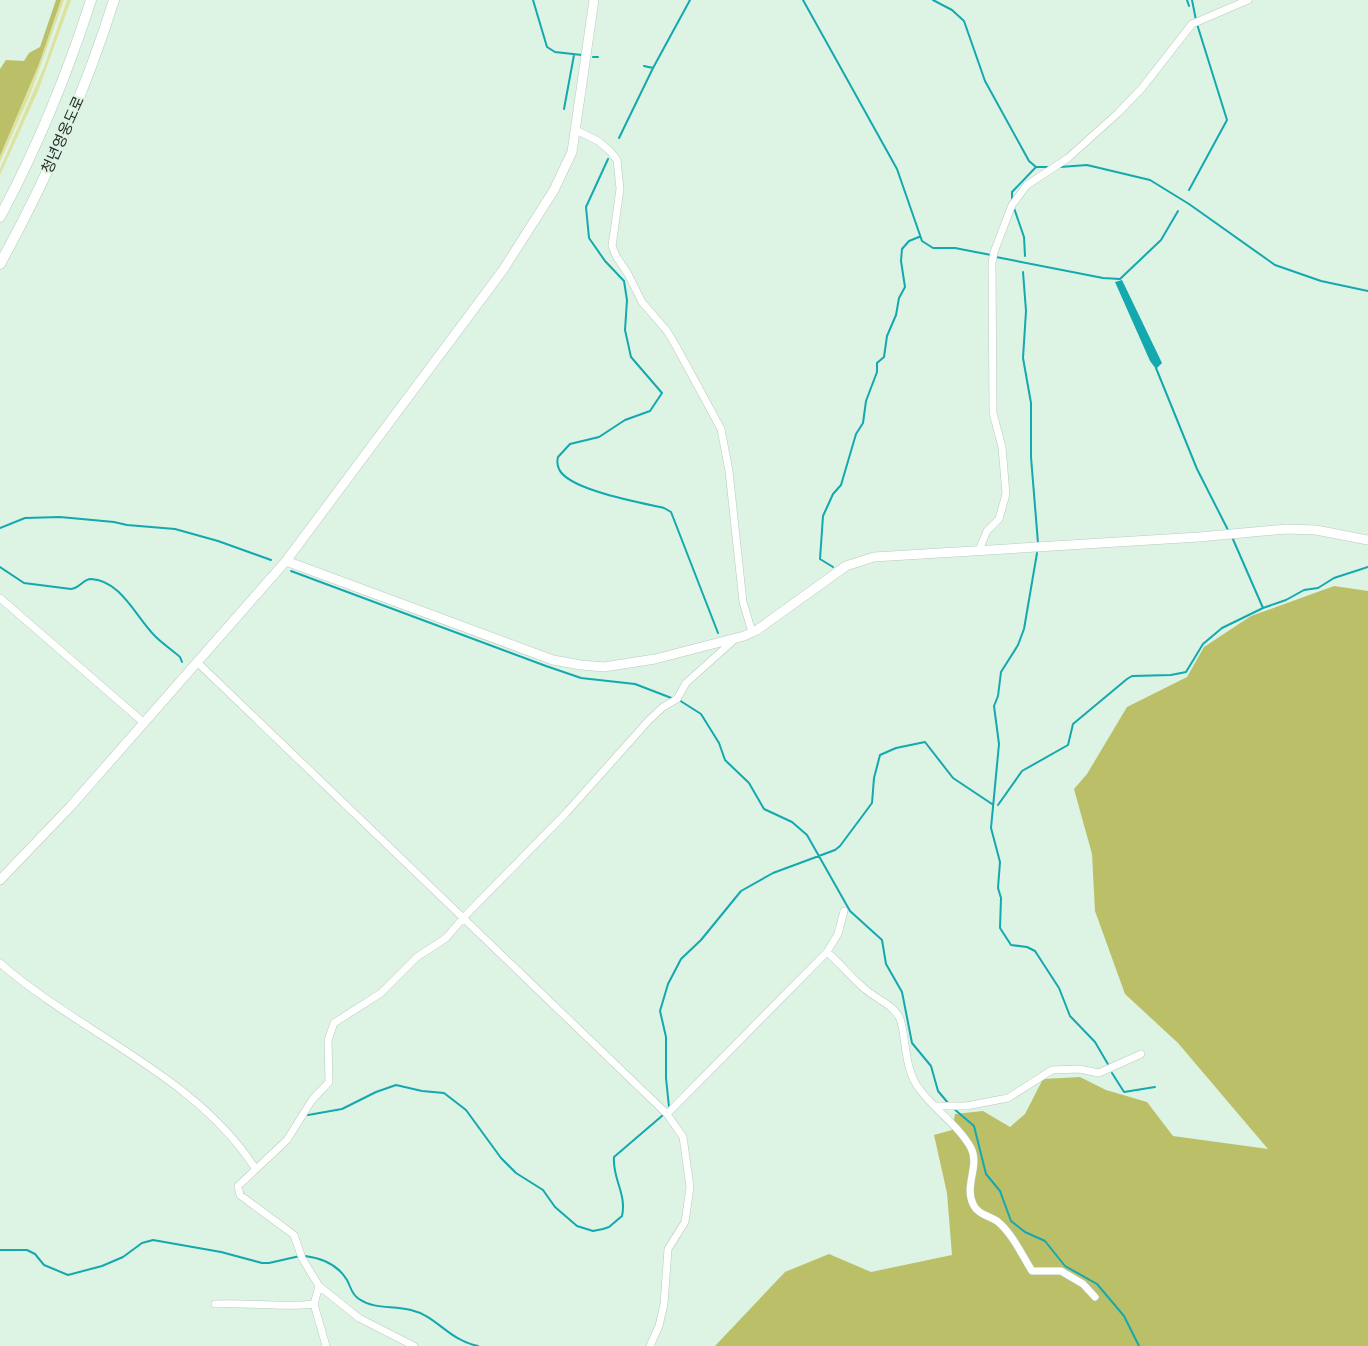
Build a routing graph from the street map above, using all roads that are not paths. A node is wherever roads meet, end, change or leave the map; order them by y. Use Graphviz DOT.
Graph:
graph roads {
  1 [pos="91,0"];
  2 [pos="114,0"];
  3 [pos="594,0"];
  4 [pos="1248,0"];
  5 [pos="576,130"];
  6 [pos="0,217"];
  7 [pos="0,264"];
  8 [pos="1368,540"];
  9 [pos="979,550"];
  10 [pos="286,561"];
  11 [pos="0,598"];
  12 [pos="752,632"];
  13 [pos="734,639"];
  14 [pos="197,662"];
  15 [pos="143,722"];
  16 [pos="0,880"];
  17 [pos="844,911"];
  18 [pos="464,918"];
  19 [pos="827,952"];
  20 [pos="0,963"];
  21 [pos="1140,1054"];
  22 [pos="933,1105"];
  23 [pos="668,1114"];
  24 [pos="255,1168"];
  25 [pos="319,1286"];
  26 [pos="1096,1297"];
  27 [pos="215,1304"];
  28 [pos="314,1304"];
  29 [pos="326,1346"];
  30 [pos="414,1346"];
  31 [pos="650,1346"];
  1 -- 6 [label="highway, 청년영웅도로"];
  2 -- 7 [label="highway, 청년영웅도로"];
  3 -- 5 [label="main road"];
  4 -- 9 [label="street"];
  5 -- 10 [label="main road"];
  5 -- 12 [label="street"];
  8 -- 9 [label="main road"];
  9 -- 12 [label="main road"];
  10 -- 13 [label="main road"];
  10 -- 14 [label="main road"];
  11 -- 15 [label="street"];
  12 -- 13 [label="main road"];
  13 -- 18 [label="street"];
  14 -- 15 [label="main road"];
  14 -- 18 [label="street"];
  15 -- 16 [label="main road"];
  17 -- 19 [label="street"];
  18 -- 23 [label="street"];
  18 -- 24 [label="street"];
  19 -- 22 [label="street"];
  19 -- 23 [label="street"];
  20 -- 24 [label="street"];
  21 -- 22 [label="street"];
  22 -- 26 [label="street"];
  23 -- 31 [label="street"];
  24 -- 25 [label="street"];
  25 -- 28 [label="street"];
  25 -- 30 [label="street"];
  27 -- 28 [label="street"];
  28 -- 29 [label="street"];
}
